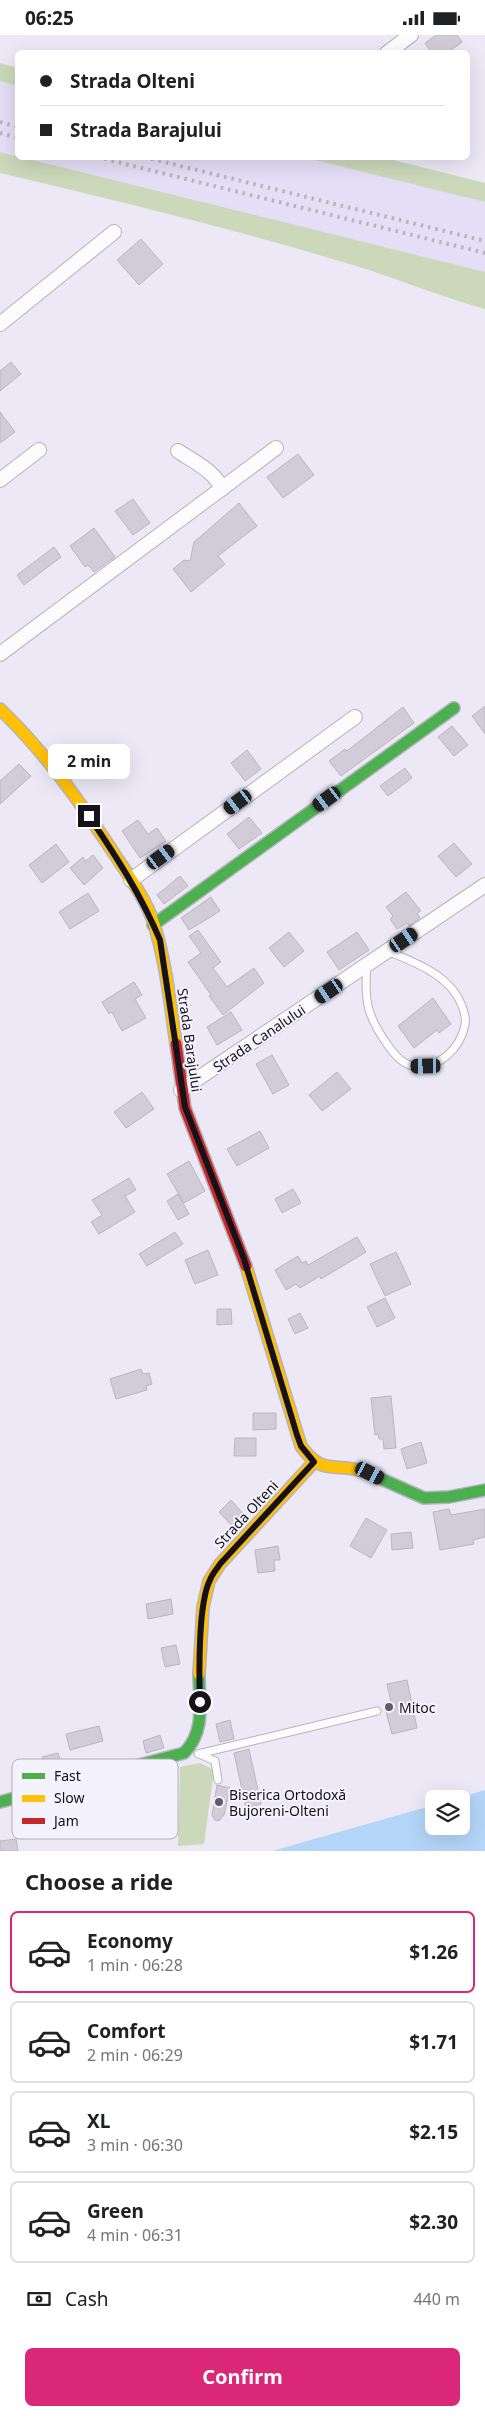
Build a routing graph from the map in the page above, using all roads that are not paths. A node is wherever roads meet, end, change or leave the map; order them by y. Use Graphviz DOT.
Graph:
graph roads {
  1 [pos="411,35"];
  2 [pos="391,50"];
  3 [pos="114,232"];
  4 [pos="0,324"];
  5 [pos="276,448"];
  6 [pos="40,449"];
  7 [pos="178,451"];
  8 [pos="0,480"];
  9 [pos="222,489"];
  10 [pos="0,654"];
  11 [pos="454,708"];
  12 [pos="0,709"];
  13 [pos="355,717"];
  14 [pos="131,880"];
  15 [pos="485,885"];
  16 [pos="153,925"];
  17 [pos="387,951"];
  18 [pos="367,965"];
  19 [pos="181,1090"];
  20 [pos="314,1462"];
  21 [pos="485,1490"];
  22 [pos="377,1711"];
  23 [pos="184,1753"];
  24 [pos="198,1753"];
  25 [pos="167,1759"];
  26 [pos="218,1780"];
  1 -- 2 [label="street"];
  3 -- 4 [label="street"];
  5 -- 9 [label="street"];
  6 -- 8 [label="street"];
  7 -- 9 [label="street"];
  9 -- 10 [label="street"];
  11 -- 16 [label="street"];
  12 -- 14 [label="street, Strada Barajului"];
  13 -- 14 [label="street"];
  14 -- 16 [label="street, Strada Barajului"];
  15 -- 17 [label="street, Strada Canalului"];
  16 -- 19 [label="street, Strada Barajului"];
  17 -- 18 [label="street, Strada Canalului"];
  17 -- 18 [label="lane"];
  18 -- 19 [label="street, Strada Canalului"];
  19 -- 20 [label="street, Strada Barajului"];
  20 -- 21 [label="street"];
  20 -- 23 [label="street, Strada Olteni"];
  22 -- 24 [label="lane"];
  23 -- 24 [label="lane"];
  23 -- 25 [label="street"];
  24 -- 26 [label="lane"];
}
